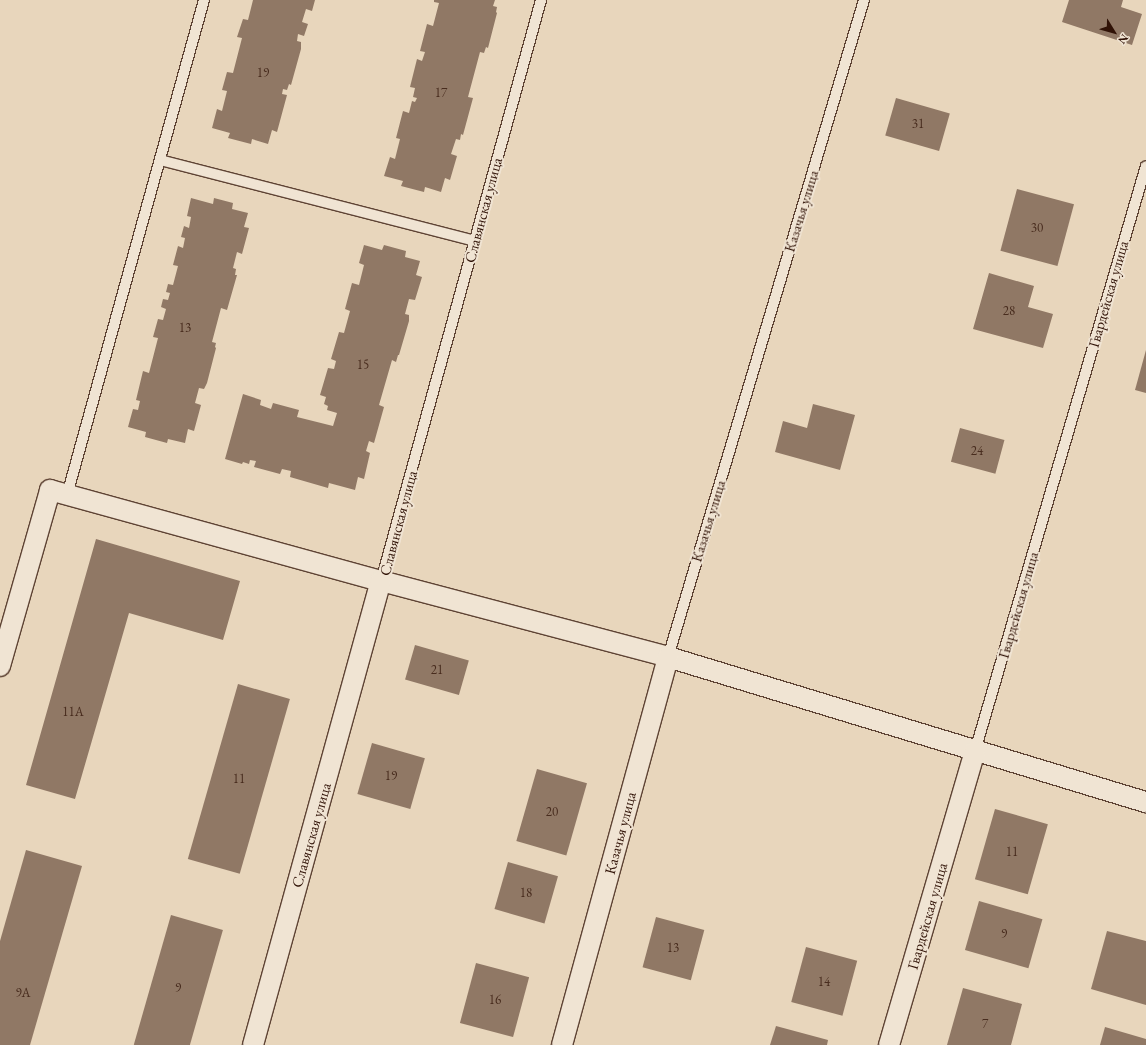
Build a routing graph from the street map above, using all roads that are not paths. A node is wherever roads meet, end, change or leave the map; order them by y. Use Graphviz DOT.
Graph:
graph roads {
  1 [pos="204,0"];
  2 [pos="540,0"];
  3 [pos="864,0"];
  4 [pos="160,160"];
  5 [pos="1146,166"];
  6 [pos="475,241"];
  7 [pos="58,492"];
  8 [pos="382,581"];
  9 [pos="668,657"];
  10 [pos="0,666"];
  11 [pos="975,751"];
  12 [pos="1146,802"];
  13 [pos="253,1045"];
  14 [pos="562,1045"];
  15 [pos="889,1045"];
  1 -- 4 [label="lane"];
  2 -- 6 [label="lane, Славянская улица"];
  3 -- 9 [label="lane, Казачья улица"];
  4 -- 6 [label="lane"];
  4 -- 7 [label="lane"];
  5 -- 11 [label="lane, Гвардейская улица"];
  6 -- 8 [label="lane, Славянская улица"];
  7 -- 8 [label="street"];
  7 -- 10 [label="street"];
  8 -- 9 [label="street"];
  8 -- 13 [label="street, Славянская улица"];
  9 -- 11 [label="street"];
  9 -- 14 [label="street, Казачья улица"];
  11 -- 12 [label="street"];
  11 -- 15 [label="street, Гвардейская улица"];
}
